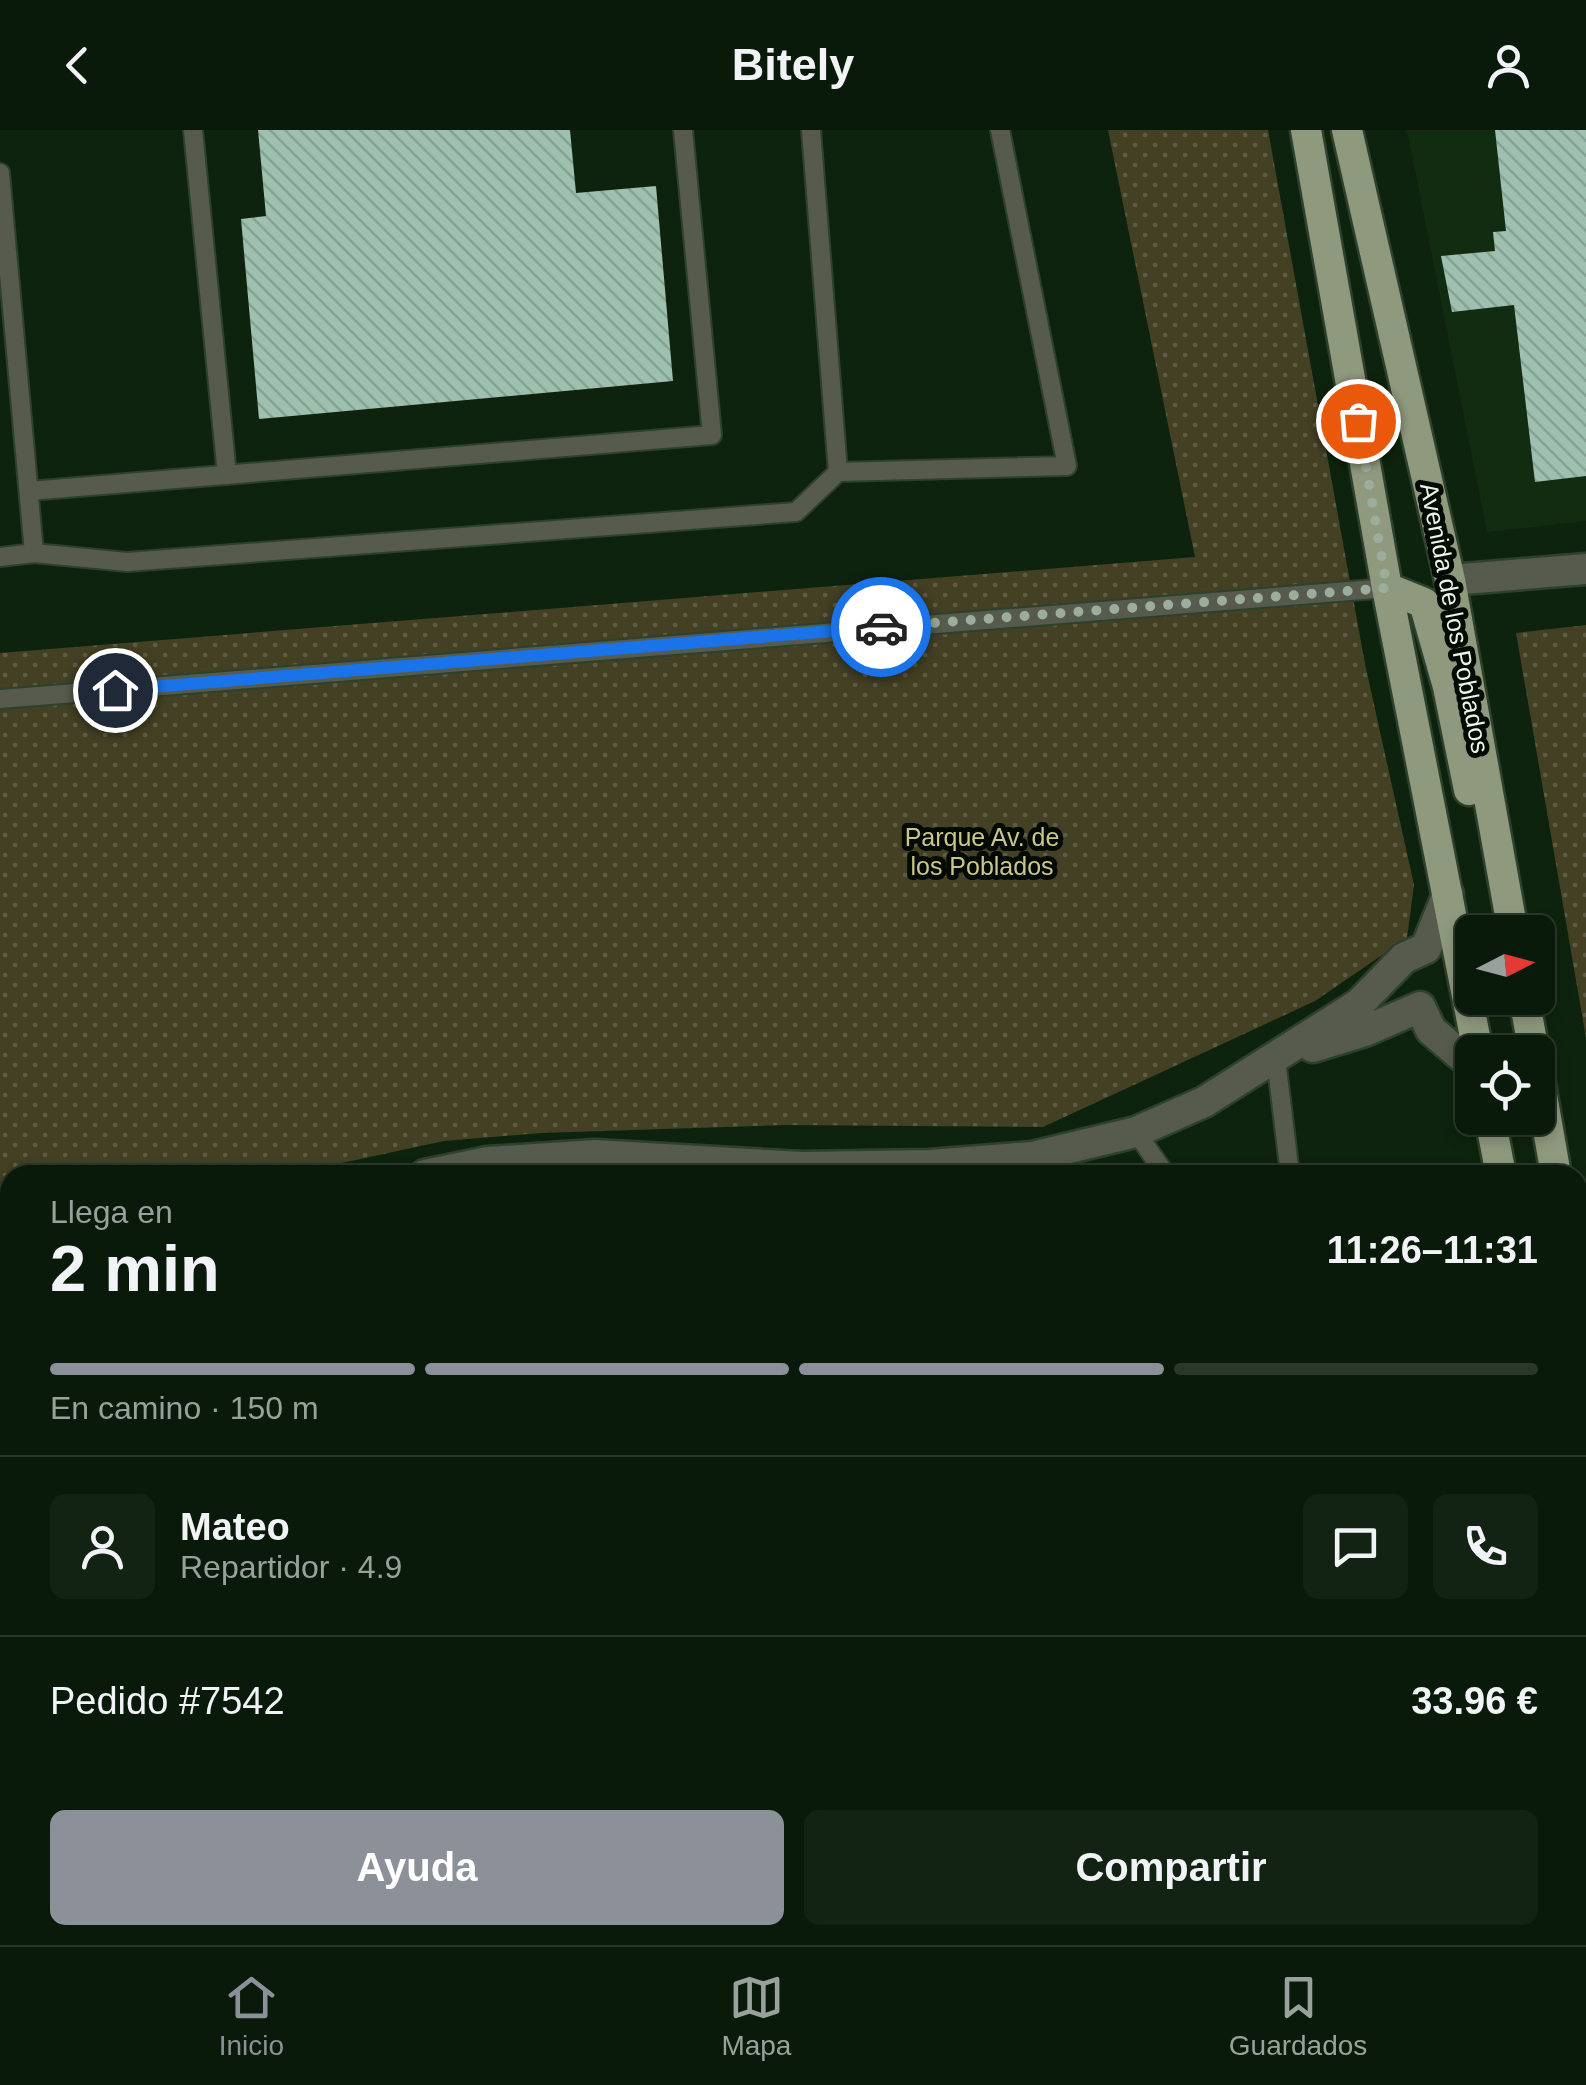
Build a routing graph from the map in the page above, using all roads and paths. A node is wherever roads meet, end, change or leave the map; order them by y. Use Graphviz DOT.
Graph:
graph roads {
  1 [pos="193,130"];
  2 [pos="683,130"];
  3 [pos="811,130"];
  4 [pos="1000,130"];
  5 [pos="1306,130"];
  6 [pos="1347,130"];
  7 [pos="0,172"];
  8 [pos="838,472"];
  9 [pos="227,475"];
  10 [pos="28,491"];
  11 [pos="34,554"];
  12 [pos="0,557"];
  13 [pos="1586,569"];
  14 [pos="1450,580"];
  15 [pos="1387,588"];
  16 [pos="0,699"];
  17 [pos="1448,894"];
  18 [pos="1504,915"];
  19 [pos="1507,915"];
  20 [pos="1475,1035"];
  21 [pos="1455,1051"];
  22 [pos="1276,1059"];
  23 [pos="1136,1132"];
  24 [pos="1493,1135"];
  25 [pos="1549,1135"];
  26 [pos="473,1165"];
  27 [pos="768,1165"];
  28 [pos="872,1165"];
  29 [pos="1159,1165"];
  30 [pos="1289,1165"];
  31 [pos="1499,1165"];
  32 [pos="1554,1165"];
  1 -- 9 [label="lane"];
  2 -- 9 [label="lane"];
  3 -- 8 [label="lane"];
  4 -- 8 [label="lane"];
  5 -- 15 [label="main road"];
  6 -- 14 [label="main road, Avenida de los Poblados"];
  7 -- 10 [label="lane"];
  8 -- 11 [label="lane"];
  9 -- 10 [label="lane"];
  10 -- 11 [label="lane"];
  11 -- 12 [label="lane"];
  13 -- 14 [label="street"];
  14 -- 19 [label="main road, Avenida de los Poblados"];
  15 -- 16 [label="lane"];
  15 -- 17 [label="main road"];
  15 -- 18 [label="main road, Avenida de los Poblados"];
  17 -- 20 [label="main road"];
  17 -- 22 [label="street"];
  21 -- 22 [label="street"];
  22 -- 23 [label="street"];
  22 -- 30 [label="lane"];
  23 -- 28 [label="street"];
  23 -- 29 [label="lane"];
  24 -- 31 [label="main road"];
  25 -- 32 [label="main road"];
  26 -- 27 [label="street"];
}
